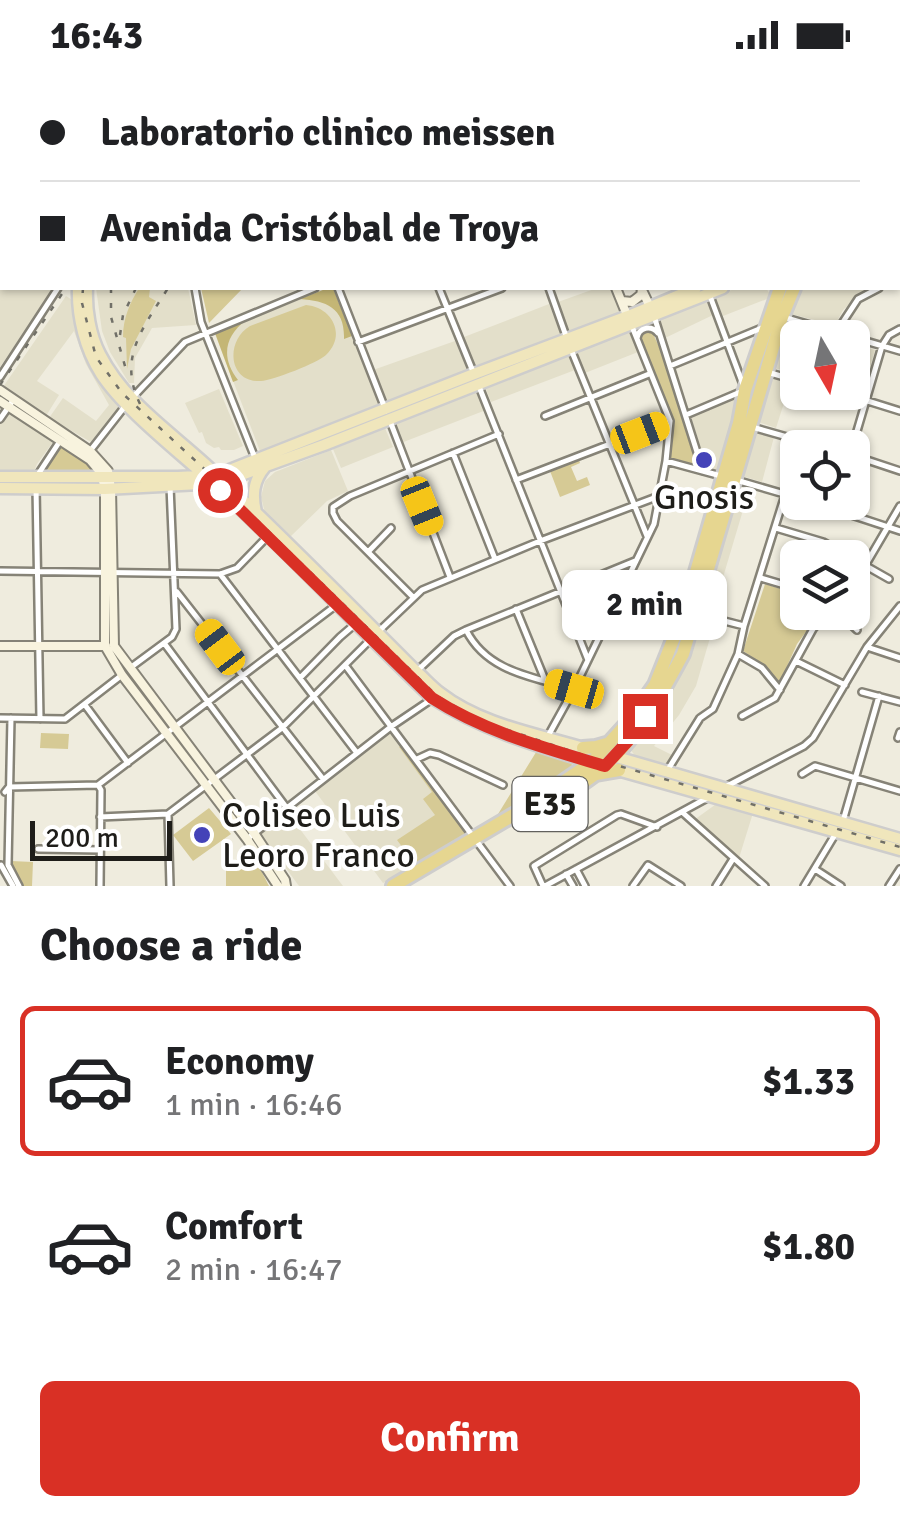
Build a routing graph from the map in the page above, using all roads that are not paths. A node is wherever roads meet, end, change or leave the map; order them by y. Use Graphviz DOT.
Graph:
graph roads {
  1 [pos="57,290"];
  2 [pos="78,290"];
  3 [pos="87,290"];
  4 [pos="195,290"];
  5 [pos="311,290"];
  6 [pos="339,290"];
  7 [pos="440,290"];
  8 [pos="496,290"];
  9 [pos="549,290"];
  10 [pos="617,290"];
  11 [pos="642,290"];
  12 [pos="643,290"];
  13 [pos="692,290"];
  14 [pos="708,290"];
  15 [pos="777,290"];
  16 [pos="793,290"];
  17 [pos="874,290"];
  18 [pos="622,301"];
  19 [pos="447,308"];
  20 [pos="652,311"];
  21 [pos="629,320"];
  22 [pos="844,320"];
  23 [pos="775,321"];
  24 [pos="780,322"];
  25 [pos="900,328"];
  26 [pos="206,331"];
  27 [pos="660,336"];
  28 [pos="637,340"];
  29 [pos="358,342"];
  30 [pos="728,342"];
  31 [pos="870,342"];
  32 [pos="569,344"];
  33 [pos="882,346"];
  34 [pos="900,351"];
  35 [pos="670,366"];
  36 [pos="766,372"];
  37 [pos="650,374"];
  38 [pos="0,376"];
  39 [pos="780,376"];
  40 [pos="475,378"];
  41 [pos="870,386"];
  42 [pos="0,390"];
  43 [pos="745,390"];
  44 [pos="592,397"];
  45 [pos="130,401"];
  46 [pos="870,401"];
  47 [pos="7,402"];
  48 [pos="900,411"];
  49 [pos="387,414"];
  50 [pos="686,415"];
  51 [pos="545,416"];
  52 [pos="0,419"];
  53 [pos="670,422"];
  54 [pos="749,426"];
  55 [pos="498,434"];
  56 [pos="780,435"];
  57 [pos="60,441"];
  58 [pos="611,445"];
  59 [pos="180,452"];
  60 [pos="453,453"];
  61 [pos="88,454"];
  62 [pos="198,457"];
  63 [pos="666,461"];
  64 [pos="870,461"];
  65 [pos="260,464"];
  66 [pos="236,468"];
  67 [pos="408,471"];
  68 [pos="703,471"];
  69 [pos="900,471"];
  70 [pos="0,478"];
  71 [pos="729,478"];
  72 [pos="215,479"];
  73 [pos="173,480"];
  74 [pos="516,480"];
  75 [pos="36,483"];
  76 [pos="107,483"];
  77 [pos="0,488"];
  78 [pos="780,493"];
  79 [pos="659,496"];
  80 [pos="635,506"];
  81 [pos="900,506"];
  82 [pos="257,512"];
  83 [pos="780,515"];
  84 [pos="870,520"];
  85 [pos="888,527"];
  86 [pos="391,528"];
  87 [pos="776,528"];
  88 [pos="900,531"];
  89 [pos="270,533"];
  90 [pos="648,538"];
  91 [pos="816,540"];
  92 [pos="540,541"];
  93 [pos="368,552"];
  94 [pos="495,560"];
  95 [pos="637,560"];
  96 [pos="870,560"];
  97 [pos="870,568"];
  98 [pos="0,572"];
  99 [pos="37,572"];
  100 [pos="109,572"];
  101 [pos="175,574"];
  102 [pos="220,574"];
  103 [pos="450,577"];
  104 [pos="761,578"];
  105 [pos="888,579"];
  106 [pos="780,584"];
  107 [pos="624,587"];
  108 [pos="176,589"];
  109 [pos="561,591"];
  110 [pos="413,597"];
  111 [pos="340,602"];
  112 [pos="900,606"];
  113 [pos="516,609"];
  114 [pos="690,612"];
  115 [pos="897,616"];
  116 [pos="355,624"];
  117 [pos="744,626"];
  118 [pos="466,630"];
  119 [pos="812,630"];
  120 [pos="374,636"];
  121 [pos="164,643"];
  122 [pos="0,646"];
  123 [pos="39,646"];
  124 [pos="110,646"];
  125 [pos="867,647"];
  126 [pos="278,649"];
  127 [pos="738,654"];
  128 [pos="900,658"];
  129 [pos="588,660"];
  130 [pos="796,662"];
  131 [pos="346,665"];
  132 [pos="416,671"];
  133 [pos="125,672"];
  134 [pos="242,676"];
  135 [pos="300,678"];
  136 [pos="545,680"];
  137 [pos="844,684"];
  138 [pos="574,689"];
  139 [pos="780,690"];
  140 [pos="862,692"];
  141 [pos="436,696"];
  142 [pos="879,696"];
  143 [pos="313,698"];
  144 [pos="208,702"];
  145 [pos="900,702"];
  146 [pos="84,705"];
  147 [pos="742,716"];
  148 [pos="0,718"];
  149 [pos="10,718"];
  150 [pos="40,719"];
  151 [pos="392,726"];
  152 [pos="282,728"];
  153 [pos="170,730"];
  154 [pos="548,736"];
  155 [pos="578,752"];
  156 [pos="358,753"];
  157 [pos="248,754"];
  158 [pos="608,759"];
  159 [pos="417,760"];
  160 [pos="634,762"];
  161 [pos="128,763"];
  162 [pos="667,772"];
  163 [pos="576,774"];
  164 [pos="802,774"];
  165 [pos="855,778"];
  166 [pos="323,779"];
  167 [pos="209,783"];
  168 [pos="98,785"];
  169 [pos="503,785"];
  170 [pos="724,787"];
  171 [pos="6,791"];
  172 [pos="900,791"];
  173 [pos="710,796"];
  174 [pos="696,798"];
  175 [pos="286,807"];
  176 [pos="682,812"];
  177 [pos="168,814"];
  178 [pos="100,817"];
  179 [pos="656,826"];
  180 [pos="840,826"];
  181 [pos="251,836"];
  182 [pos="900,838"];
  183 [pos="478,840"];
  184 [pos="38,849"];
  185 [pos="100,850"];
  186 [pos="900,850"];
  187 [pos="733,859"];
  188 [pos="3,865"];
  189 [pos="576,869"];
  190 [pos="815,869"];
  191 [pos="900,871"];
  192 [pos="566,874"];
  193 [pos="274,883"];
  194 [pos="12,884"];
  195 [pos="100,886"];
  196 [pos="170,886"];
  197 [pos="286,886"];
  198 [pos="393,886"];
  199 [pos="409,886"];
  200 [pos="510,886"];
  201 [pos="544,886"];
  202 [pos="572,886"];
  203 [pos="585,886"];
  204 [pos="634,886"];
  205 [pos="681,886"];
  206 [pos="716,886"];
  207 [pos="765,886"];
  208 [pos="804,886"];
  209 [pos="841,886"];
  210 [pos="889,886"];
  1 -- 38 [label="street"];
  2 -- 45 [label="main road"];
  3 -- 45 [label="main road"];
  4 -- 26 [label="street"];
  5 -- 26 [label="street"];
  6 -- 29 [label="street"];
  7 -- 19 [label="street"];
  8 -- 19 [label="street"];
  9 -- 32 [label="street"];
  10 -- 18 [label="main road"];
  11 -- 18 [label="main road"];
  12 -- 20 [label="main road"];
  13 -- 20 [label="main road"];
  14 -- 20 [label="main road"];
  14 -- 30 [label="street"];
  15 -- 23 [label="highway, E35"];
  16 -- 23 [label="highway, E35"];
  17 -- 22 [label="street"];
  18 -- 21 [label="main road"];
  19 -- 29 [label="street"];
  19 -- 40 [label="street"];
  20 -- 21 [label="main road"];
  20 -- 27 [label="street"];
  21 -- 28 [label="street"];
  21 -- 32 [label="main road"];
  23 -- 24 [label="street"];
  23 -- 30 [label="street"];
  23 -- 36 [label="highway, E35"];
  23 -- 43 [label="highway, E35"];
  25 -- 33 [label="street"];
  26 -- 45 [label="street"];
  26 -- 65 [label="street"];
  27 -- 28 [label="street"];
  27 -- 35 [label="street"];
  28 -- 37 [label="street"];
  29 -- 49 [label="street"];
  30 -- 35 [label="street"];
  30 -- 43 [label="street"];
  31 -- 33 [label="street"];
  32 -- 40 [label="main road"];
  32 -- 44 [label="street"];
  33 -- 34 [label="street"];
  33 -- 41 [label="street"];
  35 -- 50 [label="street"];
  36 -- 39 [label="street"];
  36 -- 54 [label="highway, E35"];
  37 -- 44 [label="street"];
  37 -- 53 [label="street"];
  40 -- 49 [label="main road"];
  40 -- 55 [label="street"];
  42 -- 47 [label="main road"];
  43 -- 50 [label="street"];
  43 -- 71 [label="highway, E35"];
  44 -- 51 [label="street"];
  44 -- 58 [label="street"];
  45 -- 59 [label="main road"];
  45 -- 61 [label="street"];
  45 -- 62 [label="main road"];
  46 -- 48 [label="street"];
  47 -- 52 [label="street"];
  47 -- 57 [label="main road"];
  47 -- 61 [label="main road"];
  49 -- 65 [label="main road"];
  49 -- 67 [label="street"];
  50 -- 68 [label="street"];
  53 -- 58 [label="street"];
  53 -- 63 [label="street"];
  54 -- 56 [label="street"];
  54 -- 71 [label="highway, E35"];
  55 -- 60 [label="street"];
  55 -- 74 [label="street"];
  57 -- 61 [label="main road"];
  57 -- 75 [label="street"];
  58 -- 74 [label="street"];
  58 -- 80 [label="street"];
  59 -- 72 [label="main road"];
  59 -- 73 [label="main road"];
  60 -- 67 [label="street"];
  60 -- 94 [label="street"];
  61 -- 76 [label="main road"];
  62 -- 66 [label="main road"];
  62 -- 72 [label="main road"];
  63 -- 68 [label="street"];
  63 -- 79 [label="street"];
  64 -- 69 [label="street"];
  65 -- 66 [label="main road"];
  65 -- 72 [label="main road"];
  65 -- 82 [label="main road"];
  66 -- 72 [label="main road"];
  67 -- 93 [label="street"];
  67 -- 103 [label="street"];
  68 -- 71 [label="street"];
  70 -- 75 [label="main road"];
  71 -- 78 [label="street"];
  71 -- 114 [label="highway, E35"];
  72 -- 73 [label="main road"];
  72 -- 82 [label="main road"];
  72 -- 89 [label="main road"];
  73 -- 76 [label="main road"];
  73 -- 101 [label="street"];
  74 -- 92 [label="street"];
  75 -- 76 [label="main road"];
  75 -- 77 [label="main road"];
  75 -- 99 [label="street"];
  76 -- 100 [label="main road"];
  79 -- 80 [label="street"];
  79 -- 90 [label="street"];
  80 -- 90 [label="street"];
  80 -- 92 [label="street"];
  81 -- 85 [label="street"];
  82 -- 89 [label="main road"];
  83 -- 87 [label="street"];
  84 -- 85 [label="street"];
  85 -- 88 [label="street"];
  85 -- 96 [label="street"];
  86 -- 93 [label="street"];
  87 -- 91 [label="street"];
  87 -- 104 [label="street"];
  89 -- 102 [label="street"];
  89 -- 111 [label="main road"];
  90 -- 95 [label="street"];
  92 -- 94 [label="street"];
  92 -- 109 [label="street"];
  93 -- 110 [label="street"];
  94 -- 103 [label="street"];
  95 -- 107 [label="street"];
  95 -- 109 [label="street"];
  97 -- 105 [label="street"];
  98 -- 99 [label="street"];
  99 -- 100 [label="street"];
  99 -- 123 [label="street"];
  100 -- 101 [label="street"];
  100 -- 124 [label="main road"];
  101 -- 102 [label="street"];
  101 -- 108 [label="street"];
  102 -- 126 [label="street"];
  103 -- 110 [label="street"];
  104 -- 106 [label="street"];
  104 -- 117 [label="street"];
  107 -- 114 [label="street"];
  107 -- 129 [label="street"];
  108 -- 121 [label="street"];
  108 -- 134 [label="street"];
  109 -- 113 [label="street"];
  109 -- 129 [label="street"];
  110 -- 120 [label="street"];
  111 -- 116 [label="main road"];
  111 -- 120 [label="main road"];
  111 -- 126 [label="street"];
  112 -- 115 [label="street"];
  113 -- 118 [label="street"];
  113 -- 136 [label="street"];
  114 -- 117 [label="street"];
  114 -- 158 [label="highway, E35"];
  115 -- 125 [label="street"];
  116 -- 120 [label="main road"];
  116 -- 135 [label="street"];
  117 -- 127 [label="street"];
  118 -- 132 [label="street"];
  118 -- 136 [label="street"];
  119 -- 130 [label="street"];
  120 -- 131 [label="street"];
  120 -- 132 [label="main road"];
  120 -- 141 [label="main road"];
  121 -- 133 [label="street"];
  121 -- 144 [label="street"];
  122 -- 123 [label="main road"];
  123 -- 124 [label="main road"];
  123 -- 150 [label="street"];
  124 -- 133 [label="main road"];
  125 -- 128 [label="street"];
  125 -- 137 [label="street"];
  126 -- 134 [label="street"];
  126 -- 135 [label="street"];
  127 -- 139 [label="street"];
  127 -- 162 [label="street"];
  129 -- 138 [label="street"];
  130 -- 137 [label="street"];
  130 -- 139 [label="street"];
  131 -- 143 [label="street"];
  131 -- 151 [label="street"];
  132 -- 141 [label="main road"];
  133 -- 146 [label="street"];
  133 -- 153 [label="main road"];
  134 -- 144 [label="street"];
  134 -- 152 [label="street"];
  135 -- 143 [label="street"];
  136 -- 138 [label="street"];
  137 -- 170 [label="street"];
  138 -- 154 [label="street"];
  139 -- 147 [label="street"];
  140 -- 142 [label="street"];
  141 -- 151 [label="street"];
  141 -- 154 [label="main road"];
  141 -- 155 [label="main road"];
  142 -- 145 [label="street"];
  142 -- 165 [label="street"];
  143 -- 152 [label="street"];
  143 -- 156 [label="street"];
  144 -- 153 [label="street"];
  144 -- 157 [label="street"];
  146 -- 150 [label="street"];
  146 -- 161 [label="street"];
  148 -- 149 [label="street"];
  149 -- 150 [label="street"];
  149 -- 171 [label="street"];
  151 -- 156 [label="street"];
  151 -- 159 [label="street"];
  152 -- 157 [label="street"];
  152 -- 166 [label="street"];
  153 -- 161 [label="street"];
  153 -- 167 [label="main road"];
  154 -- 155 [label="main road"];
  155 -- 158 [label="main road"];
  155 -- 158 [label="highway"];
  155 -- 163 [label="highway"];
  156 -- 166 [label="street"];
  157 -- 167 [label="street"];
  157 -- 175 [label="street"];
  158 -- 160 [label="highway"];
  158 -- 163 [label="highway, E35"];
  158 -- 174 [label="main road"];
  158 -- 183 [label="highway, E35"];
  159 -- 169 [label="street"];
  159 -- 183 [label="street"];
  160 -- 162 [label="main road"];
  161 -- 168 [label="street"];
  162 -- 170 [label="main road"];
  163 -- 183 [label="highway, E35"];
  164 -- 165 [label="street"];
  165 -- 172 [label="street"];
  165 -- 180 [label="street"];
  166 -- 175 [label="street"];
  167 -- 177 [label="street"];
  167 -- 181 [label="main road"];
  168 -- 171 [label="street"];
  168 -- 178 [label="street"];
  170 -- 173 [label="street"];
  170 -- 180 [label="main road"];
  171 -- 188 [label="street"];
  173 -- 174 [label="main road"];
  173 -- 180 [label="main road"];
  174 -- 176 [label="street"];
  175 -- 181 [label="street"];
  176 -- 179 [label="street"];
  176 -- 187 [label="street"];
  177 -- 178 [label="street"];
  177 -- 196 [label="street"];
  178 -- 185 [label="street"];
  179 -- 189 [label="street"];
  179 -- 201 [label="street"];
  180 -- 182 [label="main road"];
  180 -- 186 [label="main road"];
  180 -- 190 [label="street"];
  181 -- 193 [label="main road"];
  181 -- 197 [label="main road"];
  183 -- 198 [label="highway, E35"];
  183 -- 199 [label="highway, E35"];
  183 -- 200 [label="street"];
  184 -- 185 [label="street"];
  185 -- 195 [label="street"];
  187 -- 206 [label="street"];
  187 -- 207 [label="street"];
  188 -- 194 [label="street"];
  188 -- 194 [label="street"];
  189 -- 192 [label="street"];
  189 -- 203 [label="street"];
  190 -- 208 [label="street"];
  190 -- 209 [label="street"];
  191 -- 210 [label="street"];
  192 -- 201 [label="street"];
  192 -- 202 [label="street"];
  204 -- 205 [label="street"];
}
